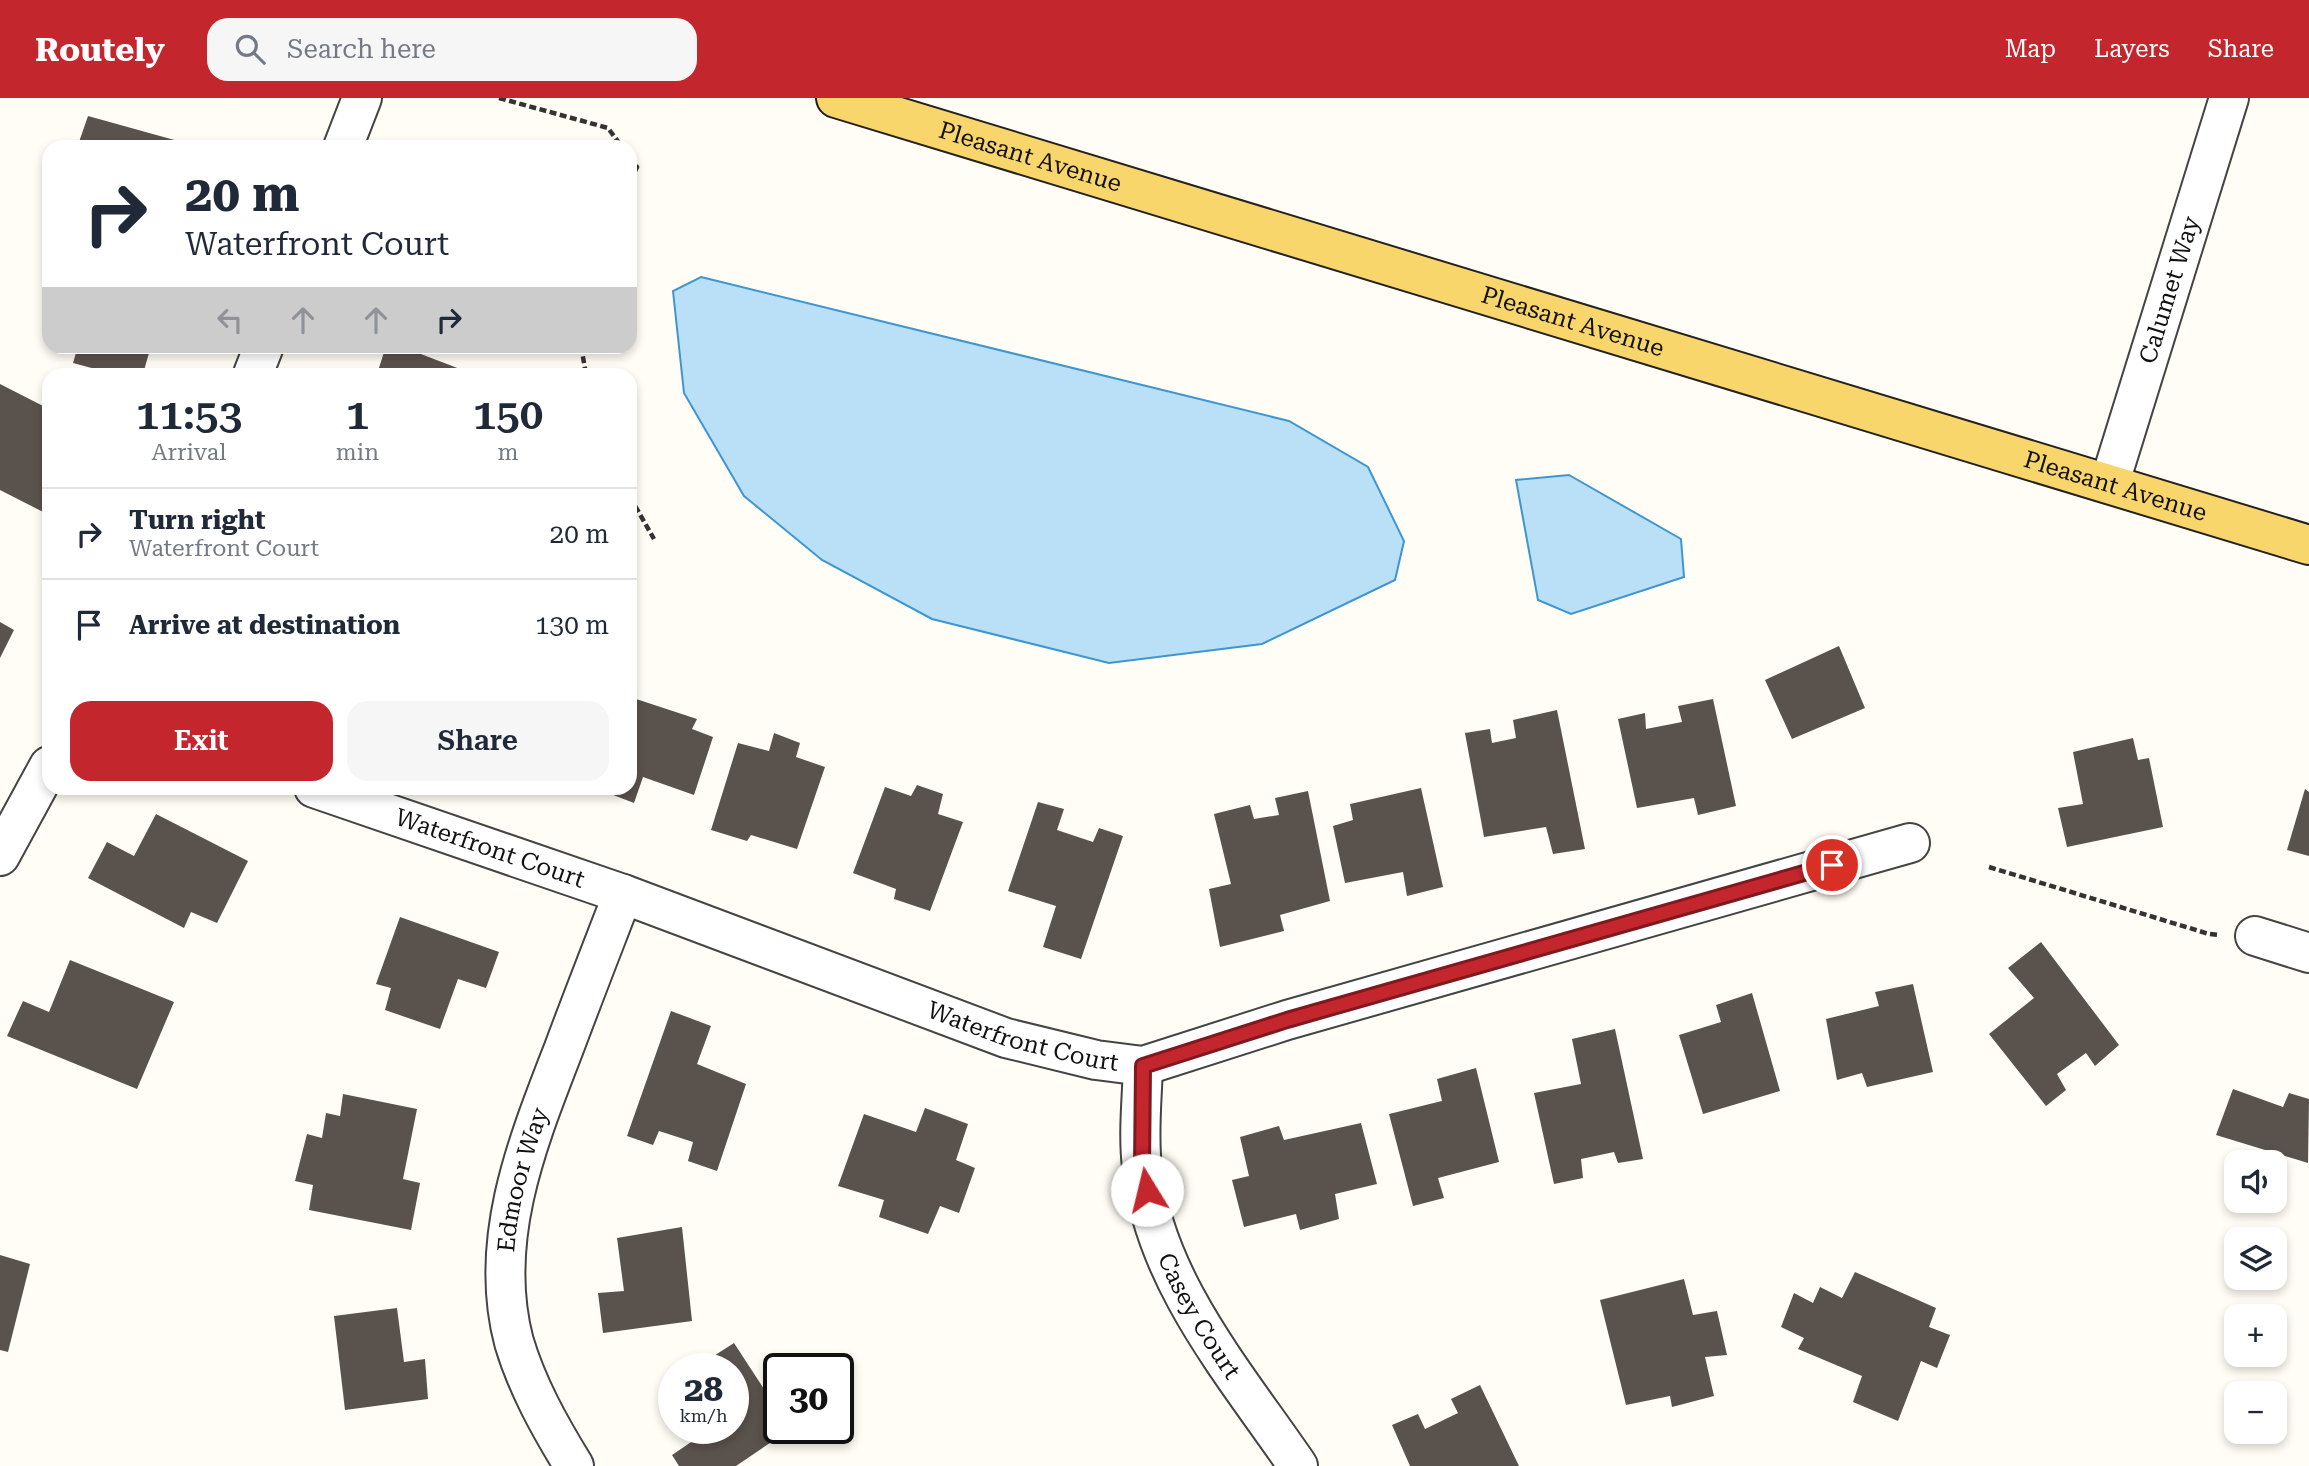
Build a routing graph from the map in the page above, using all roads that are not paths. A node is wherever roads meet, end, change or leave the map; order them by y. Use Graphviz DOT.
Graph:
graph roads {
  1 [pos="362,98"];
  2 [pos="836,98"];
  3 [pos="2229,98"];
  4 [pos="346,140"];
  5 [pos="2110,482"];
  6 [pos="2309,545"];
  7 [pos="42,779"];
  8 [pos="334,795"];
  9 [pos="1910,843"];
  10 [pos="0,856"];
  11 [pos="623,894"];
  12 [pos="2255,936"];
  13 [pos="2309,953"];
  14 [pos="1143,1066"];
  15 [pos="574,1466"];
  16 [pos="1298,1466"];
  1 -- 4 [label="street"];
  2 -- 5 [label="main road, Pleasant Avenue"];
  3 -- 5 [label="street, Calumet Way"];
  5 -- 6 [label="main road, Pleasant Avenue"];
  7 -- 10 [label="street"];
  8 -- 11 [label="street, Waterfront Court"];
  9 -- 14 [label="street, Waterfront Court"];
  11 -- 14 [label="street, Waterfront Court"];
  11 -- 15 [label="street, Edmoor Way"];
  12 -- 13 [label="street"];
  14 -- 16 [label="street, Casey Court"];
}
